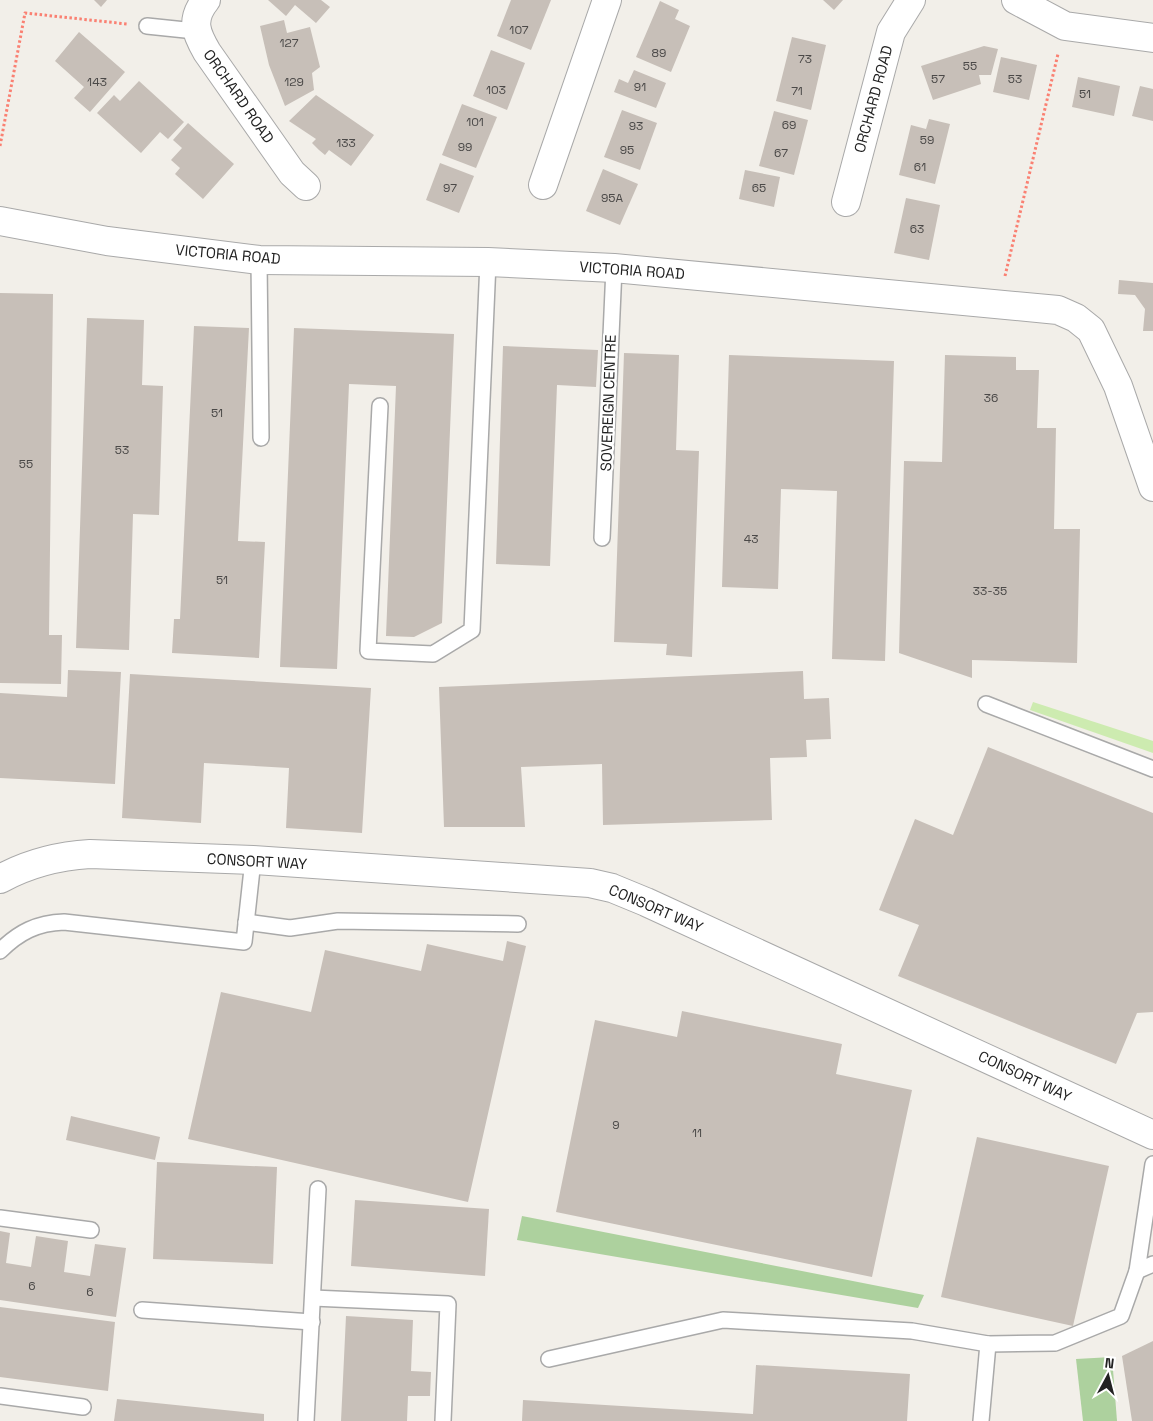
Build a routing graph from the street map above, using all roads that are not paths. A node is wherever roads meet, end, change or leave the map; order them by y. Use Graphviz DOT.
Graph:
graph roads {
  1 [pos="206,0"];
  2 [pos="607,0"];
  3 [pos="912,0"];
  4 [pos="1016,0"];
  5 [pos="147,26"];
  6 [pos="195,31"];
  7 [pos="1153,38"];
  8 [pos="543,184"];
  9 [pos="306,186"];
  10 [pos="846,202"];
  11 [pos="0,221"];
  12 [pos="259,260"];
  13 [pos="488,262"];
  14 [pos="614,268"];
  15 [pos="380,406"];
  16 [pos="261,438"];
  17 [pos="1153,487"];
  18 [pos="602,538"];
  19 [pos="986,704"];
  20 [pos="1153,769"];
  21 [pos="252,860"];
  22 [pos="0,879"];
  23 [pos="246,922"];
  24 [pos="518,924"];
  25 [pos="0,951"];
  26 [pos="1153,1135"];
  27 [pos="1153,1164"];
  28 [pos="318,1189"];
  29 [pos="0,1218"];
  30 [pos="91,1230"];
  31 [pos="1153,1264"];
  32 [pos="1137,1271"];
  33 [pos="313,1298"];
  34 [pos="142,1310"];
  35 [pos="312,1322"];
  36 [pos="988,1344"];
  37 [pos="550,1358"];
  38 [pos="0,1396"];
  39 [pos="84,1407"];
  40 [pos="306,1421"];
  41 [pos="443,1421"];
  42 [pos="982,1421"];
  1 -- 6 [label="street"];
  2 -- 8 [label="street"];
  3 -- 10 [label="street, ORCHARD ROAD"];
  4 -- 7 [label="street"];
  5 -- 6 [label="lane"];
  6 -- 9 [label="street, ORCHARD ROAD"];
  11 -- 12 [label="street, VICTORIA ROAD"];
  12 -- 13 [label="street, VICTORIA ROAD"];
  12 -- 16 [label="lane"];
  13 -- 14 [label="street, VICTORIA ROAD"];
  13 -- 15 [label="lane"];
  14 -- 17 [label="street, VICTORIA ROAD"];
  14 -- 18 [label="lane, SOVEREIGN CENTRE"];
  19 -- 20 [label="lane"];
  21 -- 22 [label="street, CONSORT WAY"];
  21 -- 23 [label="lane"];
  21 -- 26 [label="street, CONSORT WAY"];
  23 -- 24 [label="lane"];
  23 -- 25 [label="lane"];
  27 -- 32 [label="lane"];
  28 -- 33 [label="lane"];
  29 -- 30 [label="lane"];
  31 -- 32 [label="lane"];
  32 -- 36 [label="lane"];
  33 -- 35 [label="lane"];
  33 -- 41 [label="lane"];
  34 -- 35 [label="lane"];
  35 -- 40 [label="lane"];
  36 -- 37 [label="lane"];
  36 -- 42 [label="lane"];
  38 -- 39 [label="lane"];
}
